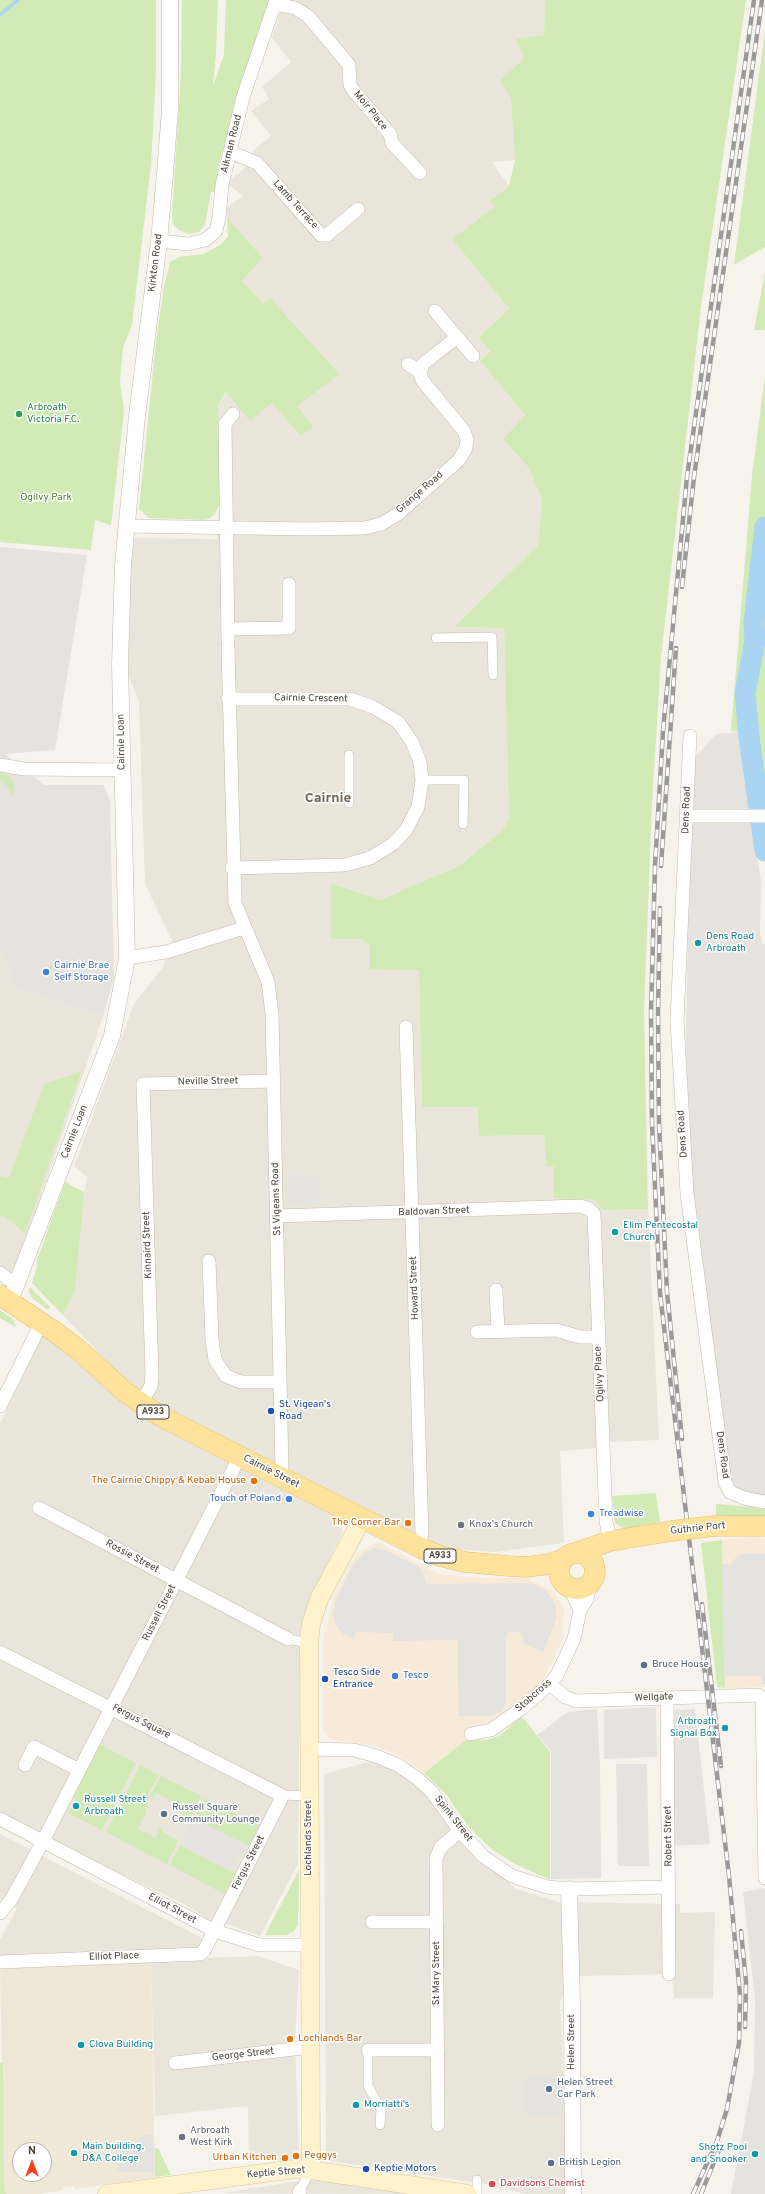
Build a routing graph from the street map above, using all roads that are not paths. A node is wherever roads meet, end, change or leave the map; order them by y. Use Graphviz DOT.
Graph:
graph roads {
  1 [pos="170,0"];
  2 [pos="276,2"];
  3 [pos="230,152"];
  4 [pos="420,173"];
  5 [pos="358,208"];
  6 [pos="159,241"];
  7 [pos="435,311"];
  8 [pos="457,337"];
  9 [pos="473,356"];
  10 [pos="408,364"];
  11 [pos="420,372"];
  12 [pos="233,414"];
  13 [pos="126,526"];
  14 [pos="227,528"];
  15 [pos="289,584"];
  16 [pos="228,629"];
  17 [pos="436,638"];
  18 [pos="493,675"];
  19 [pos="228,699"];
  20 [pos="690,736"];
  21 [pos="349,755"];
  22 [pos="0,765"];
  23 [pos="122,770"];
  24 [pos="422,780"];
  25 [pos="349,803"];
  26 [pos="687,816"];
  27 [pos="765,816"];
  28 [pos="464,824"];
  29 [pos="232,868"];
  30 [pos="244,928"];
  31 [pos="127,958"];
  32 [pos="406,1027"];
  33 [pos="274,1081"];
  34 [pos="143,1084"];
  35 [pos="589,1209"];
  36 [pos="413,1213"];
  37 [pos="278,1216"];
  38 [pos="209,1261"];
  39 [pos="0,1274"];
  40 [pos="496,1290"];
  41 [pos="9,1294"];
  42 [pos="42,1322"];
  43 [pos="498,1331"];
  44 [pos="477,1332"];
  45 [pos="598,1337"];
  46 [pos="280,1382"];
  47 [pos="0,1404"];
  48 [pos="140,1404"];
  49 [pos="240,1456"];
  50 [pos="280,1476"];
  51 [pos="765,1502"];
  52 [pos="39,1508"];
  53 [pos="362,1519"];
  54 [pos="765,1526"];
  55 [pos="631,1539"];
  56 [pos="610,1541"];
  57 [pos="419,1547"];
  58 [pos="570,1556"];
  59 [pos="525,1567"];
  60 [pos="592,1577"];
  61 [pos="176,1580"];
  62 [pos="566,1585"];
  63 [pos="580,1610"];
  64 [pos="288,1639"];
  65 [pos="309,1643"];
  66 [pos="0,1652"];
  67 [pos="550,1684"];
  68 [pos="667,1698"];
  69 [pos="112,1707"];
  70 [pos="471,1734"];
  71 [pos="309,1749"];
  72 [pos="25,1765"];
  73 [pos="79,1770"];
  74 [pos="281,1795"];
  75 [pos="309,1796"];
  76 [pos="0,1820"];
  77 [pos="460,1832"];
  78 [pos="42,1842"];
  79 [pos="765,1878"];
  80 [pos="669,1887"];
  81 [pos="569,1889"];
  82 [pos="0,1913"];
  83 [pos="372,1922"];
  84 [pos="437,1922"];
  85 [pos="215,1931"];
  86 [pos="310,1945"];
  87 [pos="0,1962"];
  88 [pos="669,1974"];
  89 [pos="310,2047"];
  90 [pos="368,2050"];
  91 [pos="438,2050"];
  92 [pos="175,2062"];
  93 [pos="438,2124"];
  94 [pos="380,2125"];
  95 [pos="311,2170"];
  96 [pos="214,2187"];
  97 [pos="473,2187"];
  98 [pos="300,2192"];
  99 [pos="107,2194"];
  100 [pos="477,2194"];
  101 [pos="573,2194"];
  1 -- 6 [label="street, Kirkton Road"];
  2 -- 3 [label="street, Aikman Road"];
  2 -- 4 [label="street, Moir Place"];
  3 -- 5 [label="street, Lamb Terrace"];
  3 -- 6 [label="street, Aikman Road"];
  6 -- 13 [label="street, Kirkton Road"];
  7 -- 8 [label="street"];
  8 -- 9 [label="street"];
  8 -- 11 [label="street"];
  10 -- 11 [label="street"];
  11 -- 14 [label="street, Grange Road"];
  12 -- 14 [label="street"];
  13 -- 14 [label="street, Grange Road"];
  13 -- 23 [label="street, Cairnie Loan"];
  14 -- 16 [label="street"];
  15 -- 16 [label="street"];
  16 -- 19 [label="street"];
  17 -- 18 [label="street"];
  19 -- 24 [label="street, Cairnie Crescent"];
  19 -- 29 [label="street"];
  20 -- 26 [label="street, Dens Road"];
  21 -- 25 [label="street"];
  22 -- 23 [label="street"];
  23 -- 31 [label="street, Cairnie Loan"];
  24 -- 28 [label="street"];
  24 -- 29 [label="street, Cairnie Crescent"];
  26 -- 27 [label="street"];
  26 -- 51 [label="street, Dens Road"];
  29 -- 30 [label="street"];
  30 -- 31 [label="street"];
  30 -- 33 [label="street, St Vigeans Road"];
  31 -- 41 [label="street, Cairnie Loan"];
  32 -- 36 [label="street, Howard Street"];
  33 -- 34 [label="street, Neville Street"];
  33 -- 37 [label="street, St Vigeans Road"];
  34 -- 48 [label="street, Kinnaird Street"];
  35 -- 36 [label="street, Baldovan Street"];
  35 -- 45 [label="street, Ogilvy Place"];
  36 -- 37 [label="street, Baldovan Street"];
  36 -- 57 [label="street, Howard Street"];
  37 -- 46 [label="street, St Vigeans Road"];
  38 -- 46 [label="street"];
  39 -- 41 [label="street"];
  40 -- 43 [label="street"];
  41 -- 42 [label="main road, A933"];
  42 -- 47 [label="street"];
  42 -- 48 [label="main road, Cairnie Street / A933"];
  43 -- 44 [label="street"];
  43 -- 45 [label="street"];
  45 -- 56 [label="street, Ogilvy Place"];
  46 -- 50 [label="street, St Vigeans Road"];
  48 -- 49 [label="main road, Cairnie Street / A933"];
  49 -- 50 [label="main road, Cairnie Street / A933"];
  49 -- 61 [label="street, Russell Street"];
  50 -- 53 [label="main road, Cairnie Street / A933"];
  52 -- 61 [label="street, Rossie Street"];
  53 -- 57 [label="main road, Cairnie Street / A933"];
  53 -- 65 [label="main road, Lochlands Street"];
  54 -- 55 [label="main road, Guthrie Port / A933, bridge"];
  55 -- 56 [label="main road, Guthrie Port / A933"];
  55 -- 60 [label="main road, Guthrie Port / A933"];
  56 -- 58 [label="main road, Guthrie Port / A933"];
  57 -- 59 [label="main road, Cairnie Street / A933"];
  58 -- 59 [label="main road, Cairnie Street / A933"];
  58 -- 60 [label="main road"];
  58 -- 62 [label="main road"];
  59 -- 62 [label="main road, Cairnie Street / A933"];
  60 -- 62 [label="main road"];
  60 -- 63 [label="street, Stobcross"];
  61 -- 64 [label="street, Rossie Street"];
  61 -- 69 [label="street, Russell Street"];
  62 -- 63 [label="street"];
  63 -- 67 [label="street, Stobcross"];
  64 -- 65 [label="street"];
  65 -- 71 [label="main road, Lochlands Street"];
  66 -- 69 [label="street, Fergus Square"];
  67 -- 68 [label="street, Wellgate"];
  67 -- 70 [label="street, Stobcross"];
  68 -- 79 [label="street, Wellgate"];
  68 -- 80 [label="street, Robert Street"];
  69 -- 73 [label="street, Russell Street"];
  69 -- 74 [label="street, Fergus Square"];
  71 -- 75 [label="main road, Lochlands Street"];
  71 -- 77 [label="street, Spink Street"];
  72 -- 73 [label="street"];
  73 -- 78 [label="street, Russell Street"];
  74 -- 75 [label="street"];
  74 -- 85 [label="street, Fergus Street"];
  75 -- 86 [label="main road, Lochlands Street"];
  76 -- 78 [label="street, Elliot Street"];
  77 -- 81 [label="street, Spink Street"];
  77 -- 84 [label="street, St Mary Street"];
  78 -- 82 [label="street"];
  78 -- 85 [label="street, Elliot Street"];
  80 -- 81 [label="street, Spink Street"];
  80 -- 88 [label="street, Robert Street"];
  81 -- 101 [label="street, Helen Street"];
  83 -- 84 [label="street"];
  84 -- 91 [label="street, St Mary Street"];
  85 -- 86 [label="street, Elliot Street"];
  85 -- 87 [label="street, Elliot Place"];
  86 -- 89 [label="main road, Lochlands Street"];
  89 -- 92 [label="street, George Street"];
  89 -- 95 [label="main road, Lochlands Street"];
  90 -- 91 [label="street"];
  90 -- 94 [label="street"];
  91 -- 93 [label="street, St Mary Street"];
  95 -- 96 [label="main road, Keptie Street"];
  95 -- 97 [label="main road, Keptie Street"];
  95 -- 98 [label="street"];
  96 -- 99 [label="main road, Keptie Street"];
  97 -- 100 [label="street"];
}
